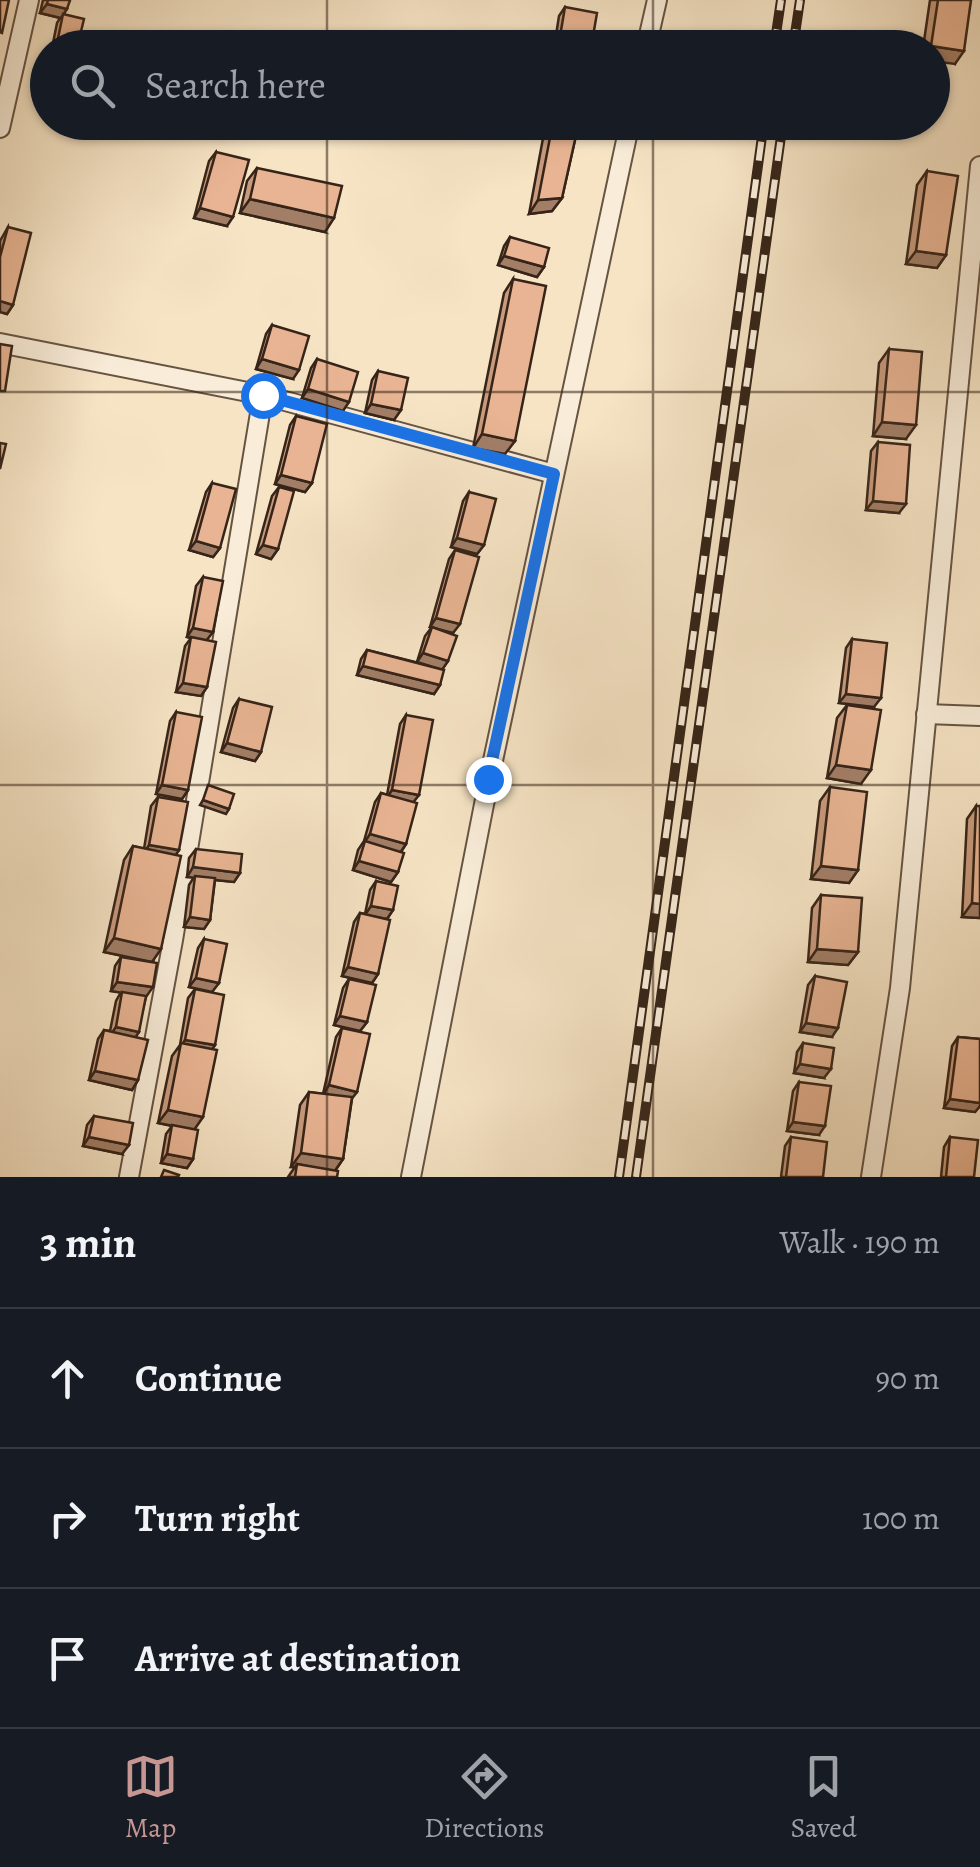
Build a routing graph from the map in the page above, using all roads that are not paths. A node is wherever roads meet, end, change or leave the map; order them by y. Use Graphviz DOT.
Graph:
graph roads {
  1 [pos="29,0"];
  2 [pos="657,0"];
  3 [pos="650,30"];
  4 [pos="0,128"];
  5 [pos="626,140"];
  6 [pos="980,166"];
  7 [pos="0,343"];
  8 [pos="263,395"];
  9 [pos="554,474"];
  10 [pos="926,714"];
  11 [pos="980,716"];
  12 [pos="129,1177"];
  13 [pos="410,1177"];
  14 [pos="871,1177"];
  1 -- 4 [label="street"];
  2 -- 3 [label="street"];
  5 -- 9 [label="street"];
  6 -- 10 [label="street"];
  7 -- 8 [label="street"];
  8 -- 9 [label="street"];
  8 -- 12 [label="street"];
  9 -- 13 [label="street"];
  10 -- 11 [label="street"];
  10 -- 14 [label="street"];
}
